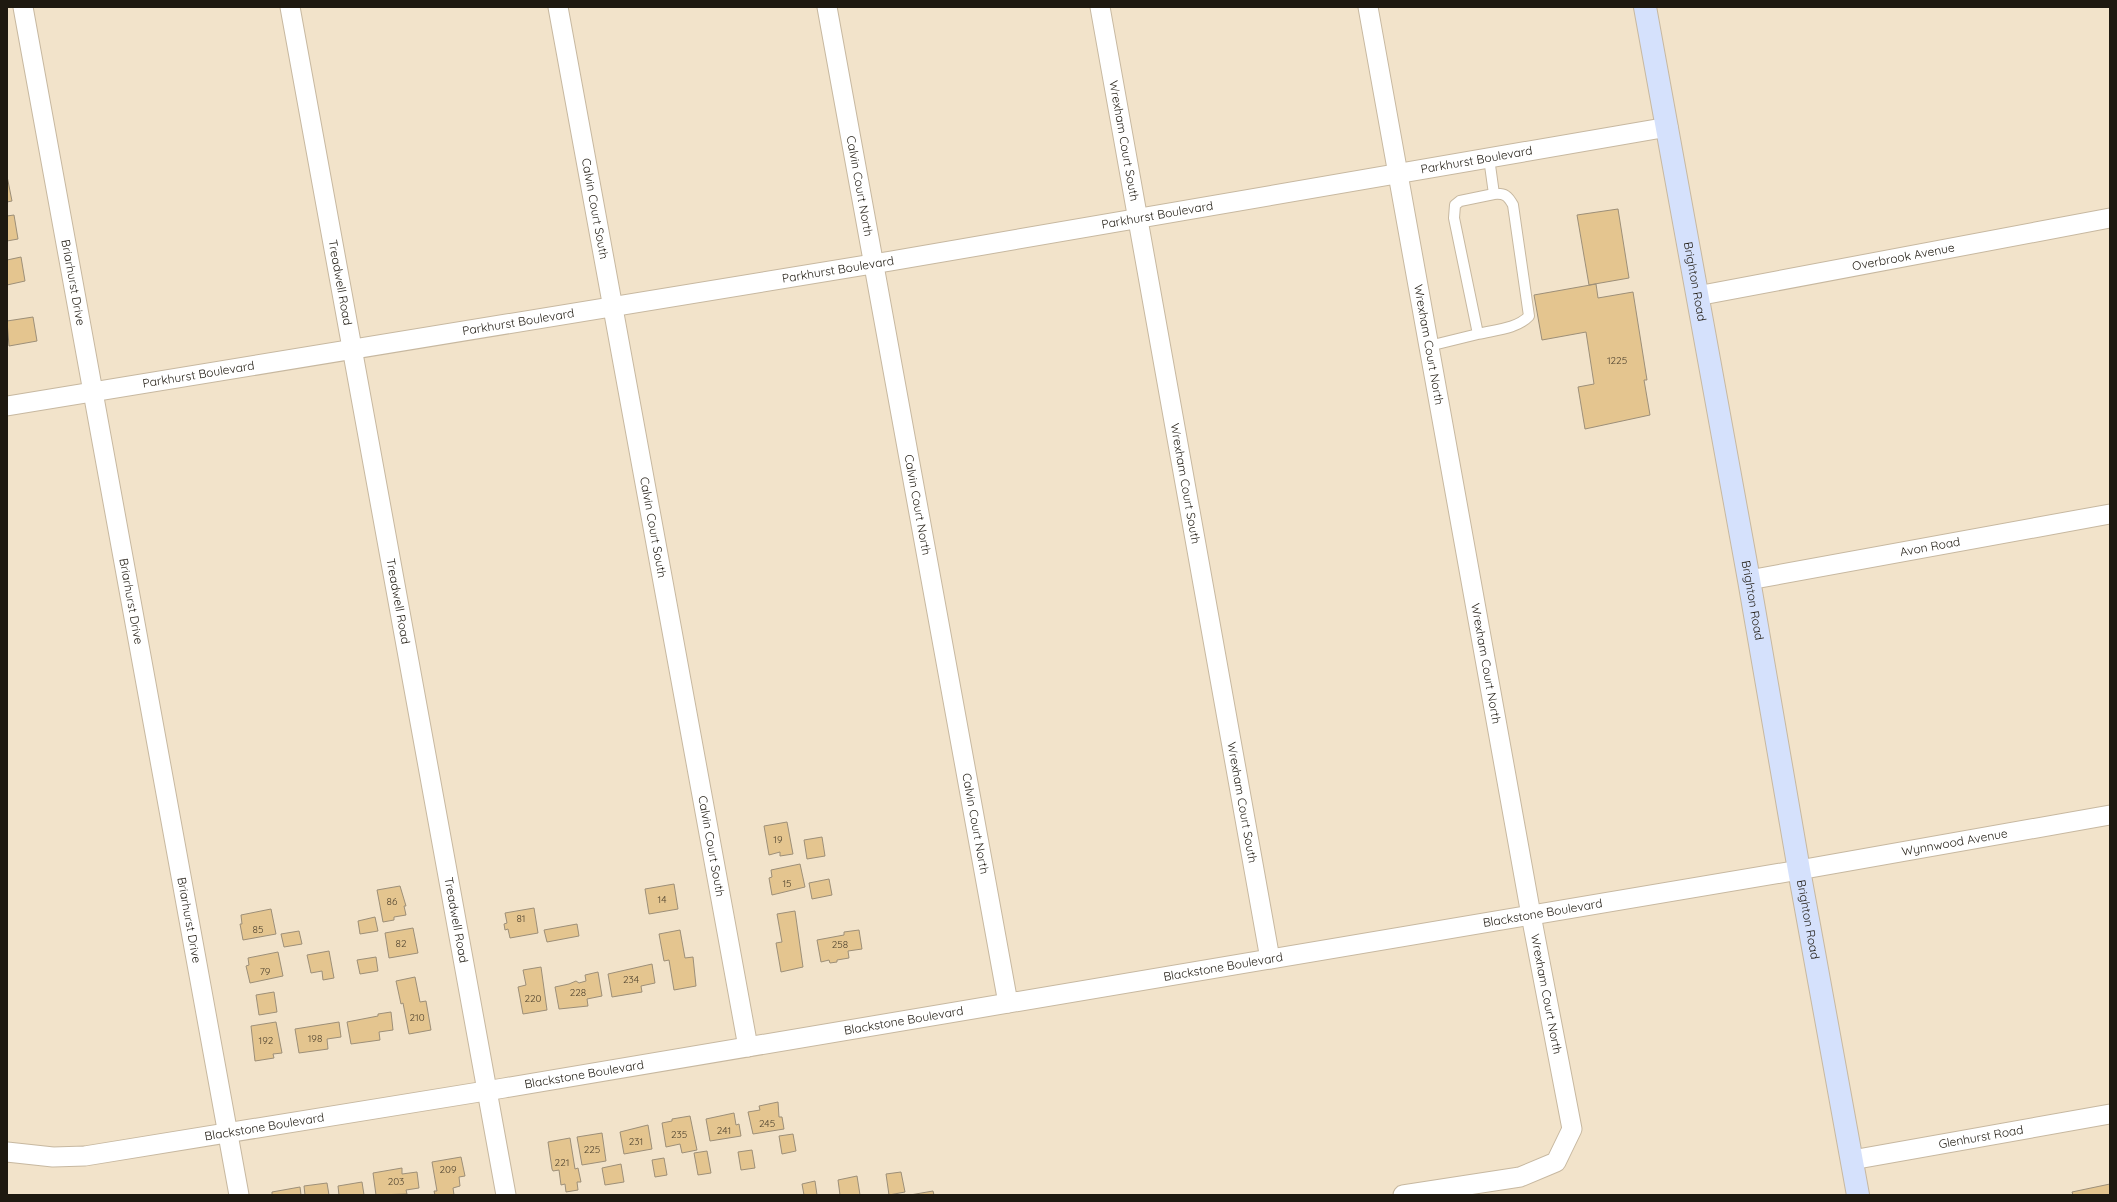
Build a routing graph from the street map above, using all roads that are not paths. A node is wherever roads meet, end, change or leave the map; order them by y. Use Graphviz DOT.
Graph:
graph roads {
  1 [pos="23,7"];
  2 [pos="290,7"];
  3 [pos="558,7"];
  4 [pos="827,7"];
  5 [pos="1100,7"];
  6 [pos="1368,7"];
  7 [pos="1645,7"];
  8 [pos="1668,127"];
  9 [pos="1489,158"];
  10 [pos="1398,174"];
  11 [pos="1494,194"];
  12 [pos="1138,218"];
  13 [pos="2110,218"];
  14 [pos="873,264"];
  15 [pos="1698,296"];
  16 [pos="613,307"];
  17 [pos="1478,334"];
  18 [pos="1429,346"];
  19 [pos="353,350"];
  20 [pos="93,393"];
  21 [pos="7,406"];
  22 [pos="2110,514"];
  23 [pos="1749,580"];
  24 [pos="2110,815"];
  25 [pos="1799,870"];
  26 [pos="1531,915"];
  27 [pos="1270,959"];
  28 [pos="1008,1003"];
  29 [pos="748,1047"];
  30 [pos="488,1091"];
  31 [pos="2110,1114"];
  32 [pos="227,1132"];
  33 [pos="7,1152"];
  34 [pos="1852,1160"];
  35 [pos="238,1195"];
  36 [pos="506,1195"];
  37 [pos="1403,1195"];
  38 [pos="1858,1195"];
  1 -- 20 [label="street, Briarhurst Drive"];
  2 -- 19 [label="street, Treadwell Road"];
  3 -- 16 [label="street, Calvin Court South"];
  4 -- 14 [label="street, Calvin Court North"];
  5 -- 12 [label="street, Wrexham Court South"];
  6 -- 10 [label="street, Wrexham Court North"];
  7 -- 8 [label="street, Brighton Road"];
  8 -- 9 [label="street, Parkhurst Boulevard"];
  8 -- 15 [label="street, Brighton Road"];
  9 -- 10 [label="street, Parkhurst Boulevard"];
  9 -- 11 [label="lane"];
  10 -- 12 [label="street, Parkhurst Boulevard"];
  10 -- 18 [label="street, Wrexham Court North"];
  11 -- 17 [label="lane"];
  11 -- 17 [label="lane"];
  12 -- 14 [label="street, Parkhurst Boulevard"];
  12 -- 27 [label="street, Wrexham Court South"];
  13 -- 15 [label="street, Overbrook Avenue"];
  14 -- 16 [label="street, Parkhurst Boulevard"];
  14 -- 28 [label="street, Calvin Court North"];
  15 -- 23 [label="street, Brighton Road"];
  16 -- 19 [label="street, Parkhurst Boulevard"];
  16 -- 29 [label="street, Calvin Court South"];
  17 -- 18 [label="lane"];
  18 -- 26 [label="street, Wrexham Court North"];
  19 -- 20 [label="street, Parkhurst Boulevard"];
  19 -- 30 [label="street, Treadwell Road"];
  20 -- 21 [label="street, Parkhurst Boulevard"];
  20 -- 32 [label="street, Briarhurst Drive"];
  22 -- 23 [label="street, Avon Road"];
  23 -- 25 [label="street, Brighton Road"];
  24 -- 25 [label="street, Wynnwood Avenue"];
  25 -- 26 [label="street, Blackstone Boulevard"];
  25 -- 34 [label="street, Brighton Road"];
  26 -- 27 [label="street, Blackstone Boulevard"];
  26 -- 37 [label="street, Wrexham Court North"];
  27 -- 28 [label="street, Blackstone Boulevard"];
  28 -- 29 [label="street, Blackstone Boulevard"];
  29 -- 30 [label="street, Blackstone Boulevard"];
  30 -- 32 [label="street, Blackstone Boulevard"];
  30 -- 36 [label="street, Treadwell Road"];
  31 -- 34 [label="street, Glenhurst Road"];
  32 -- 33 [label="street, Blackstone Boulevard"];
  32 -- 35 [label="street, Briarhurst Drive"];
  34 -- 38 [label="street, Brighton Road"];
}
